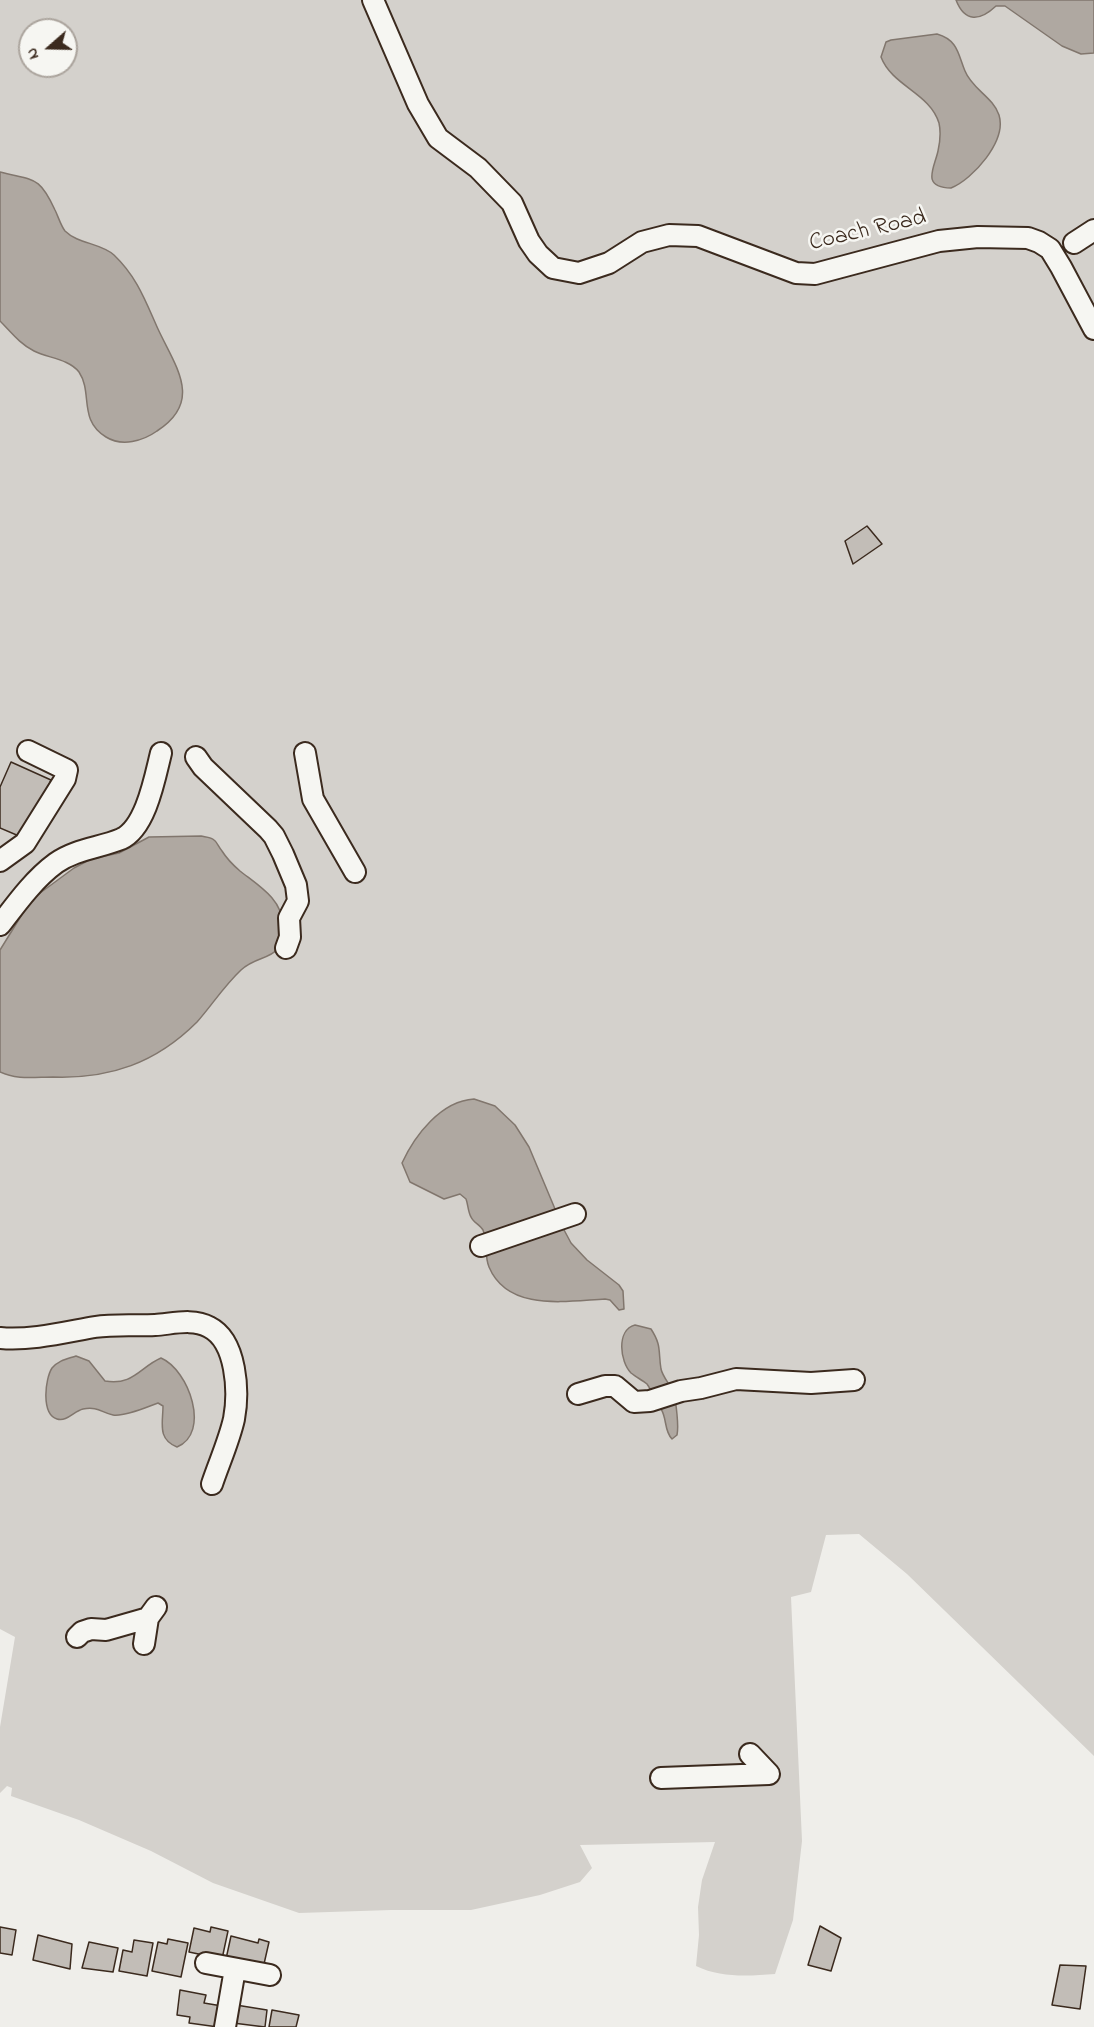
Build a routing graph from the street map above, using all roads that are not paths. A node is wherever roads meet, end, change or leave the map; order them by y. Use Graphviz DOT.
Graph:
graph roads {
  1 [pos="373,0"];
  2 [pos="1094,231"];
  3 [pos="1074,243"];
  4 [pos="1094,329"];
  5 [pos="28,751"];
  6 [pos="161,753"];
  7 [pos="305,753"];
  8 [pos="196,757"];
  9 [pos="0,861"];
  10 [pos="355,872"];
  11 [pos="0,925"];
  12 [pos="286,948"];
  13 [pos="575,1214"];
  14 [pos="481,1246"];
  15 [pos="0,1338"];
  16 [pos="854,1380"];
  17 [pos="578,1394"];
  18 [pos="212,1484"];
  19 [pos="77,1637"];
  20 [pos="144,1644"];
  21 [pos="750,1754"];
  22 [pos="661,1778"];
  23 [pos="206,1963"];
  24 [pos="235,1969"];
  25 [pos="270,1975"];
  26 [pos="225,2027"];
  1 -- 4 [label="street, Coach Road"];
  2 -- 3 [label="street"];
  5 -- 9 [label="street"];
  6 -- 11 [label="street"];
  7 -- 10 [label="street"];
  8 -- 12 [label="street"];
  13 -- 14 [label="street"];
  15 -- 18 [label="street"];
  16 -- 17 [label="street"];
  19 -- 20 [label="street"];
  21 -- 22 [label="street"];
  23 -- 24 [label="street"];
  24 -- 25 [label="street"];
  24 -- 26 [label="street"];
}
